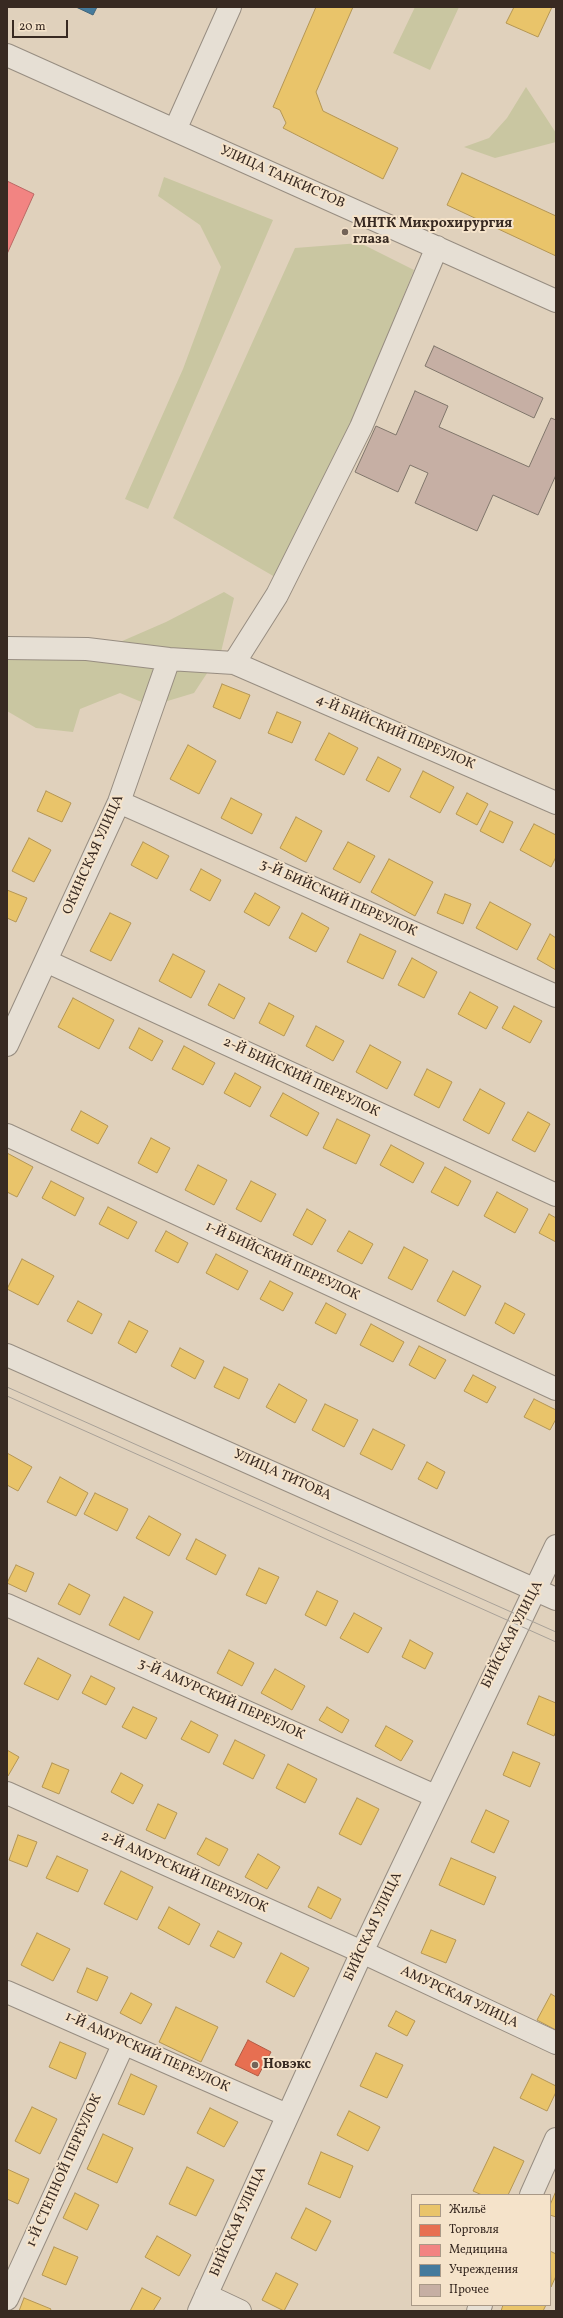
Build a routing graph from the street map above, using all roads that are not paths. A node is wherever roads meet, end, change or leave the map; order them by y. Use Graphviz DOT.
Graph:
graph roads {
  1 [pos="230,7"];
  2 [pos="7,55"];
  3 [pos="175,130"];
  4 [pos="437,248"];
  5 [pos="556,300"];
  6 [pos="7,648"];
  7 [pos="169,659"];
  8 [pos="234,664"];
  9 [pos="119,802"];
  10 [pos="556,803"];
  11 [pos="46,961"];
  12 [pos="556,996"];
  13 [pos="7,1045"];
  14 [pos="7,1135"];
  15 [pos="556,1195"];
  16 [pos="7,1354"];
  17 [pos="556,1389"];
  18 [pos="556,1546"];
  19 [pos="537,1589"];
  20 [pos="556,1599"];
  21 [pos="7,1605"];
  22 [pos="7,1793"];
  23 [pos="435,1796"];
  24 [pos="362,1952"];
  25 [pos="7,1992"];
  26 [pos="124,2043"];
  27 [pos="556,2043"];
  28 [pos="287,2115"];
  29 [pos="556,2139"];
  30 [pos="531,2194"];
  31 [pos="7,2299"];
  32 [pos="203,2303"];
  33 [pos="240,2311"];
  1 -- 3 [label="street"];
  2 -- 3 [label="street, УЛИЦА ТАНКИСТОВ"];
  3 -- 4 [label="street, УЛИЦА ТАНКИСТОВ"];
  4 -- 5 [label="street, УЛИЦА ТАНКИСТОВ"];
  4 -- 8 [label="street"];
  6 -- 7 [label="street, 4-Й БИЙСКИЙ ПЕРЕУЛОК"];
  7 -- 8 [label="street, 4-Й БИЙСКИЙ ПЕРЕУЛОК"];
  7 -- 9 [label="street, ОКИНСКАЯ УЛИЦА"];
  8 -- 10 [label="street, 4-Й БИЙСКИЙ ПЕРЕУЛОК"];
  9 -- 11 [label="street, ОКИНСКАЯ УЛИЦА"];
  9 -- 12 [label="street, 3-Й БИЙСКИЙ ПЕРЕУЛОК"];
  11 -- 13 [label="street, ОКИНСКАЯ УЛИЦА"];
  11 -- 15 [label="street, 2-Й БИЙСКИЙ ПЕРЕУЛОК"];
  14 -- 17 [label="street, 1-Й БИЙСКИЙ ПЕРЕУЛОК"];
  16 -- 19 [label="street, УЛИЦА ТИТОВА"];
  18 -- 19 [label="street, БИЙСКАЯ УЛИЦА"];
  19 -- 20 [label="street, УЛИЦА ТИТОВА"];
  19 -- 23 [label="street, БИЙСКАЯ УЛИЦА"];
  21 -- 23 [label="street, 3-Й АМУРСКИЙ ПЕРЕУЛОК"];
  22 -- 24 [label="street, 2-Й АМУРСКИЙ ПЕРЕУЛОК"];
  23 -- 24 [label="street, БИЙСКАЯ УЛИЦА"];
  24 -- 27 [label="street, АМУРСКАЯ УЛИЦА"];
  24 -- 28 [label="street, БИЙСКАЯ УЛИЦА"];
  25 -- 26 [label="street, 1-Й АМУРСКИЙ ПЕРЕУЛОК"];
  26 -- 28 [label="street, 1-Й АМУРСКИЙ ПЕРЕУЛОК"];
  26 -- 31 [label="street, 1-Й СТЕПНОЙ ПЕРЕУЛОК"];
  28 -- 32 [label="street, БИЙСКАЯ УЛИЦА"];
  29 -- 30 [label="street"];
  32 -- 33 [label="street"];
}
